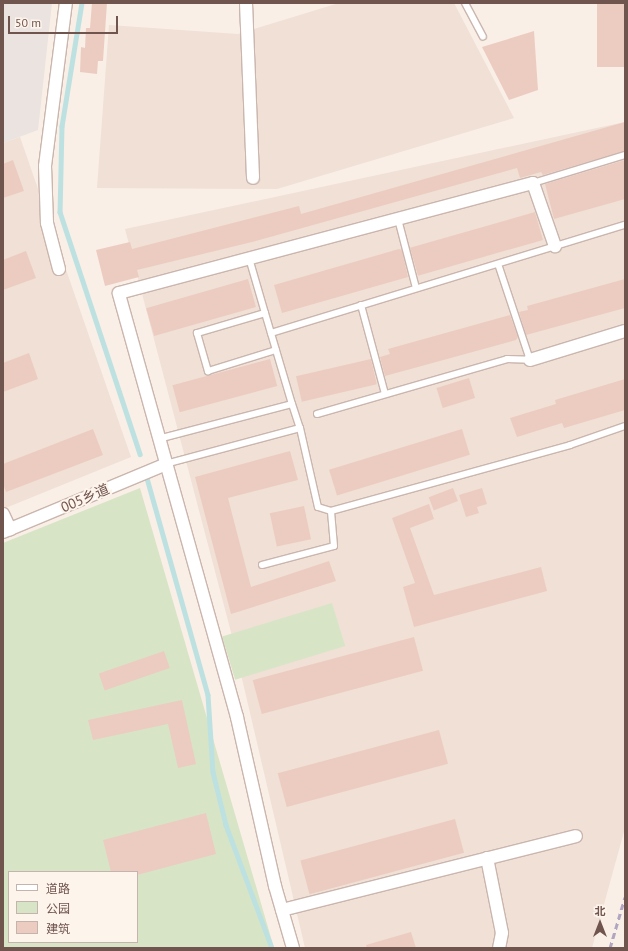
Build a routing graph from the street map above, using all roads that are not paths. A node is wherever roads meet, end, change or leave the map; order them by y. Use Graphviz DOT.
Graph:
graph roads {
  1 [pos="66,3"];
  2 [pos="246,3"];
  3 [pos="465,3"];
  4 [pos="483,37"];
  5 [pos="625,155"];
  6 [pos="253,178"];
  7 [pos="533,183"];
  8 [pos="398,218"];
  9 [pos="625,225"];
  10 [pos="554,246"];
  11 [pos="249,258"];
  12 [pos="498,264"];
  13 [pos="59,269"];
  14 [pos="416,288"];
  15 [pos="361,306"];
  16 [pos="265,312"];
  17 [pos="625,331"];
  18 [pos="272,333"];
  19 [pos="276,350"];
  20 [pos="530,360"];
  21 [pos="385,394"];
  22 [pos="292,404"];
  23 [pos="317,414"];
  24 [pos="625,426"];
  25 [pos="300,428"];
  26 [pos="158,439"];
  27 [pos="166,464"];
  28 [pos="331,512"];
  29 [pos="3,514"];
  30 [pos="7,531"];
  31 [pos="262,565"];
  32 [pos="576,836"];
  33 [pos="487,858"];
  34 [pos="282,910"];
  35 [pos="293,948"];
  36 [pos="499,948"];
  1 -- 13 [label="street"];
  2 -- 6 [label="street"];
  3 -- 4 [label="lane"];
  5 -- 7 [label="lane"];
  7 -- 8 [label="street"];
  7 -- 10 [label="street"];
  8 -- 11 [label="street"];
  8 -- 14 [label="lane"];
  9 -- 10 [label="lane"];
  10 -- 12 [label="lane"];
  11 -- 16 [label="lane"];
  11 -- 26 [label="street"];
  12 -- 14 [label="lane"];
  12 -- 20 [label="lane"];
  14 -- 15 [label="lane"];
  15 -- 18 [label="lane"];
  15 -- 21 [label="lane"];
  16 -- 18 [label="lane"];
  16 -- 19 [label="lane"];
  17 -- 20 [label="street"];
  18 -- 19 [label="lane"];
  19 -- 22 [label="lane"];
  20 -- 21 [label="lane"];
  21 -- 23 [label="lane"];
  22 -- 25 [label="lane"];
  22 -- 26 [label="lane"];
  24 -- 28 [label="lane"];
  25 -- 27 [label="lane"];
  25 -- 28 [label="lane"];
  26 -- 27 [label="street"];
  27 -- 30 [label="street, 005乡道"];
  27 -- 34 [label="street"];
  28 -- 31 [label="lane"];
  29 -- 30 [label="street"];
  32 -- 33 [label="street"];
  33 -- 34 [label="street"];
  33 -- 36 [label="street"];
  34 -- 35 [label="street"];
}
